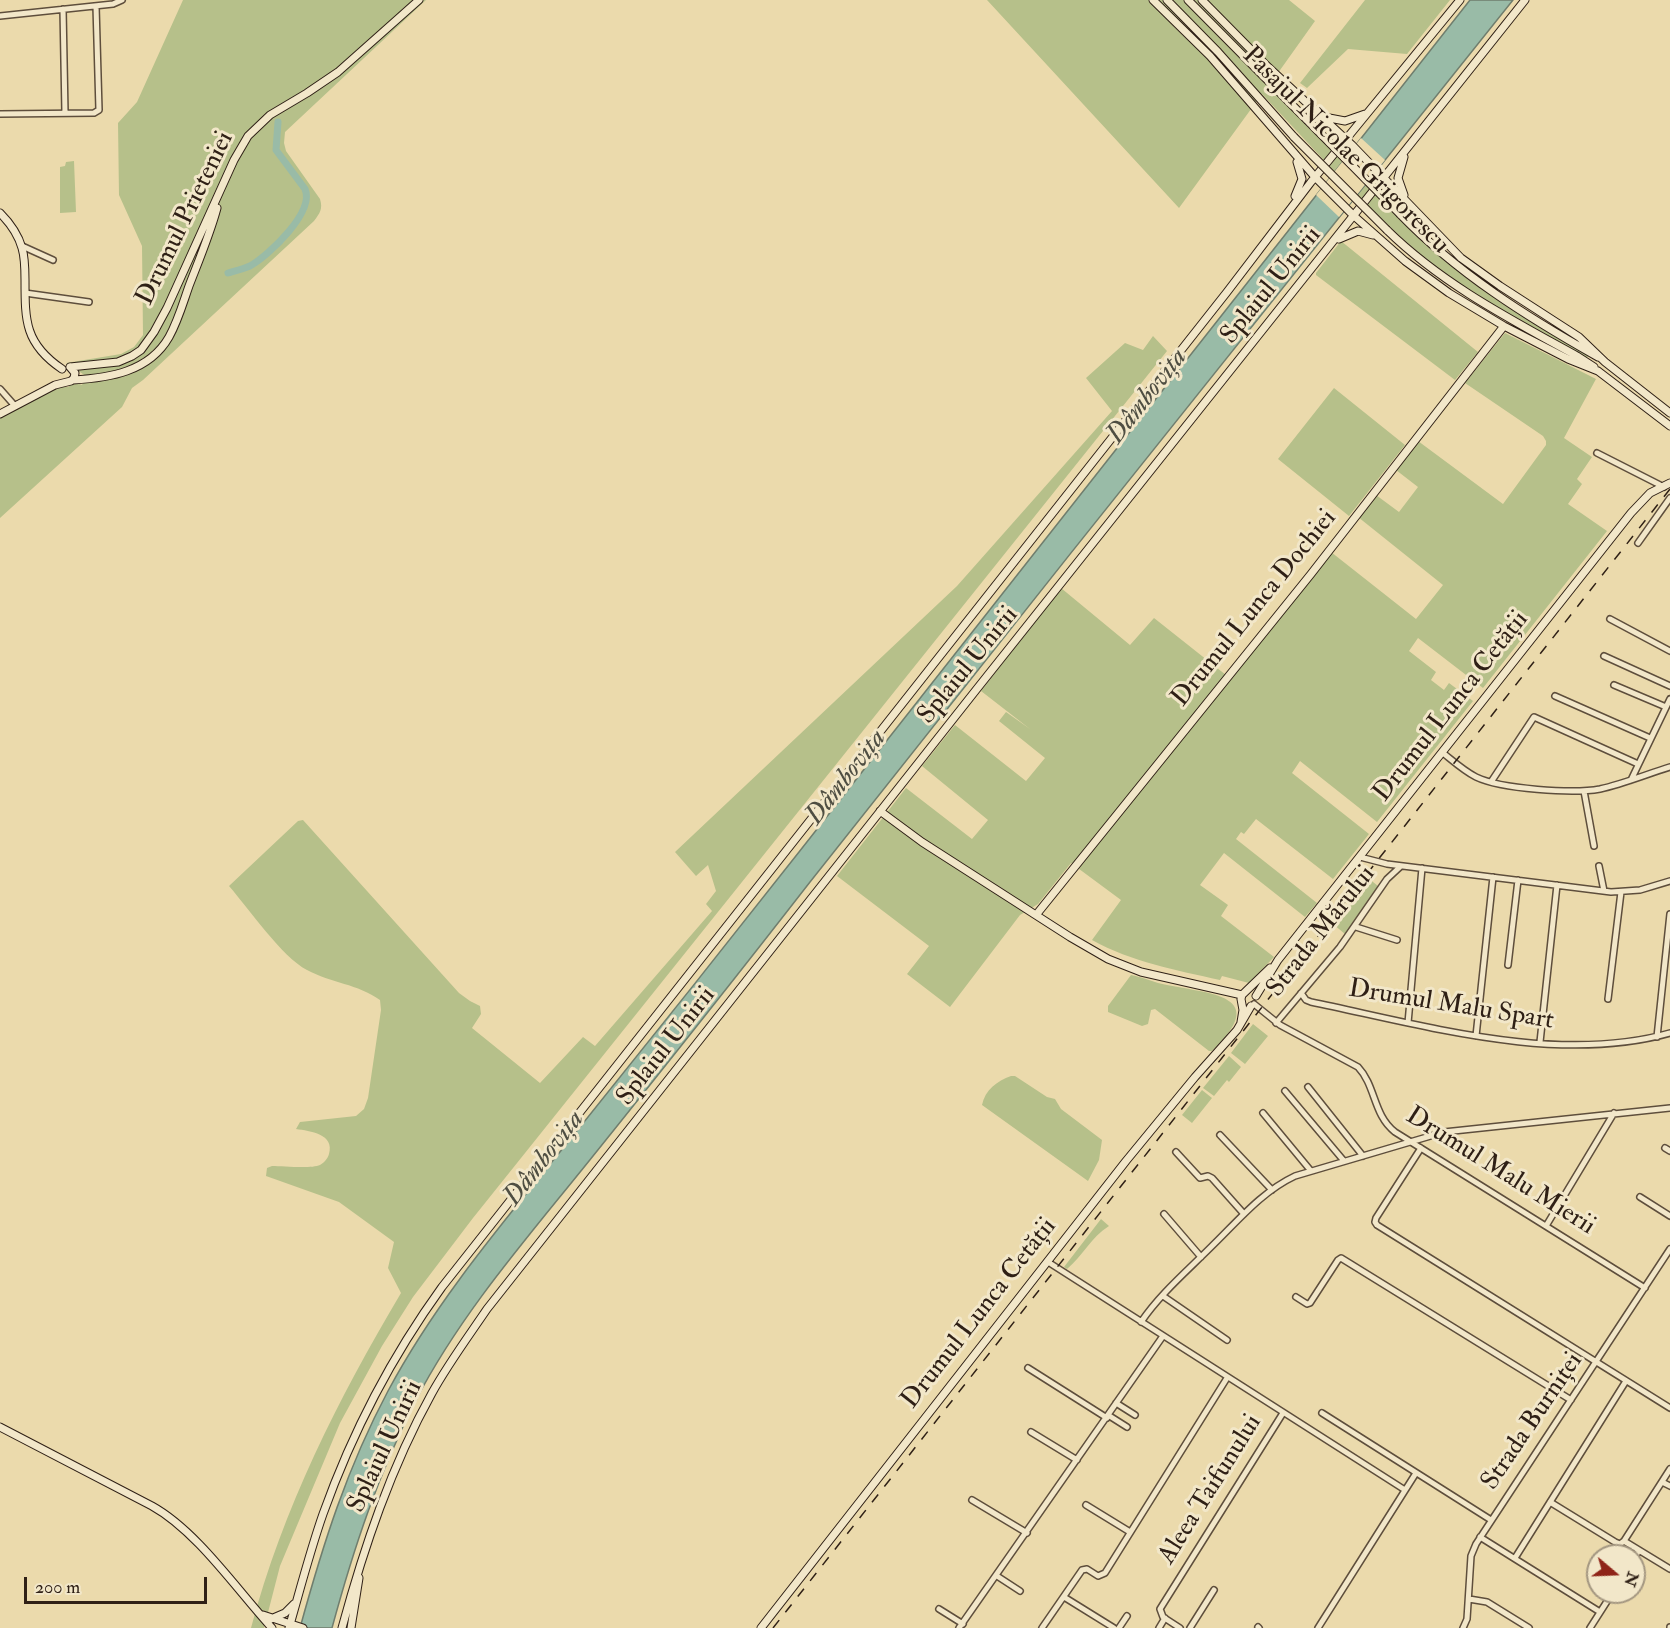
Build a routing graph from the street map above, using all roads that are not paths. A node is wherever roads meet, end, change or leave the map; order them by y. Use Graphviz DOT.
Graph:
graph roads {
  1 [pos="122,0"];
  2 [pos="418,0"];
  3 [pos="1153,0"];
  4 [pos="1167,0"];
  5 [pos="1188,0"];
  6 [pos="1202,0"];
  7 [pos="1460,0"];
  8 [pos="1525,0"];
  9 [pos="96,6"];
  10 [pos="63,9"];
  11 [pos="0,16"];
  12 [pos="65,113"];
  13 [pos="1367,113"];
  14 [pos="0,114"];
  15 [pos="1322,116"];
  16 [pos="1346,139"];
  17 [pos="1405,152"];
  18 [pos="1293,153"];
  19 [pos="1315,177"];
  20 [pos="1385,178"];
  21 [pos="222,188"];
  22 [pos="1410,205"];
  23 [pos="0,213"];
  24 [pos="1286,214"];
  25 [pos="1354,216"];
  26 [pos="1377,236"];
  27 [pos="1334,242"];
  28 [pos="22,246"];
  29 [pos="53,260"];
  30 [pos="25,293"];
  31 [pos="88,302"];
  32 [pos="1504,326"];
  33 [pos="1605,362"];
  34 [pos="70,367"];
  35 [pos="60,371"];
  36 [pos="1599,371"];
  37 [pos="73,380"];
  38 [pos="64,382"];
  39 [pos="52,386"];
  40 [pos="0,389"];
  41 [pos="15,406"];
  42 [pos="1670,413"];
  43 [pos="0,414"];
  44 [pos="1670,426"];
  45 [pos="1597,453"];
  46 [pos="1668,486"];
  47 [pos="1670,498"];
  48 [pos="1638,543"];
  49 [pos="1610,619"];
  50 [pos="1670,651"];
  51 [pos="1604,656"];
  52 [pos="1614,685"];
  53 [pos="1670,686"];
  54 [pos="1555,696"];
  55 [pos="1670,699"];
  56 [pos="1666,707"];
  57 [pos="1650,738"];
  58 [pos="1443,753"];
  59 [pos="1638,764"];
  60 [pos="1670,767"];
  61 [pos="1631,780"];
  62 [pos="1491,782"];
  63 [pos="1584,791"];
  64 [pos="880,811"];
  65 [pos="1594,846"];
  66 [pos="1360,857"];
  67 [pos="1401,866"];
  68 [pos="1599,866"];
  69 [pos="1422,868"];
  70 [pos="1492,877"];
  71 [pos="1518,880"];
  72 [pos="1670,881"];
  73 [pos="1557,885"];
  74 [pos="1604,891"];
  75 [pos="1621,892"];
  76 [pos="1670,914"];
  77 [pos="1036,915"];
  78 [pos="1356,927"];
  79 [pos="1397,940"];
  80 [pos="1278,960"];
  81 [pos="1508,966"];
  82 [pos="1301,993"];
  83 [pos="1608,999"];
  84 [pos="1246,1000"];
  85 [pos="1276,1023"];
  86 [pos="1408,1023"];
  87 [pos="1670,1033"];
  88 [pos="1476,1036"];
  89 [pos="1657,1037"];
  90 [pos="1540,1042"];
  91 [pos="1308,1087"];
  92 [pos="1285,1091"];
  93 [pos="1670,1108"];
  94 [pos="1263,1113"];
  95 [pos="1614,1113"];
  96 [pos="1220,1135"];
  97 [pos="1410,1142"];
  98 [pos="1421,1148"];
  99 [pos="1176,1152"];
  100 [pos="1363,1156"];
  101 [pos="1344,1161"];
  102 [pos="1311,1171"];
  103 [pos="1272,1190"];
  104 [pos="1640,1197"];
  105 [pos="1164,1214"];
  106 [pos="1244,1214"];
  107 [pos="1670,1216"];
  108 [pos="1546,1226"];
  109 [pos="1670,1249"];
  110 [pos="1201,1257"];
  111 [pos="1048,1262"];
  112 [pos="1645,1288"];
  113 [pos="1163,1296"];
  114 [pos="1296,1297"];
  115 [pos="1141,1322"];
  116 [pos="1163,1336"];
  117 [pos="1227,1340"];
  118 [pos="1597,1362"];
  119 [pos="1028,1368"];
  120 [pos="1227,1378"];
  121 [pos="1626,1381"];
  122 [pos="1571,1400"];
  123 [pos="1116,1403"];
  124 [pos="1670,1408"];
  125 [pos="1283,1413"];
  126 [pos="1322,1413"];
  127 [pos="1135,1415"];
  128 [pos="1107,1416"];
  129 [pos="0,1427"];
  130 [pos="1127,1427"];
  131 [pos="1031,1432"];
  132 [pos="1077,1460"];
  133 [pos="1670,1469"];
  134 [pos="1416,1473"];
  135 [pos="1662,1482"];
  136 [pos="1670,1486"];
  137 [pos="1405,1490"];
  138 [pos="972,1500"];
  139 [pos="1550,1502"];
  140 [pos="1086,1504"];
  141 [pos="1491,1520"];
  142 [pos="1130,1532"];
  143 [pos="1027,1533"];
  144 [pos="1480,1537"];
  145 [pos="1624,1541"];
  146 [pos="1628,1544"];
  147 [pos="1646,1555"];
  148 [pos="1515,1558"];
  149 [pos="359,1566"];
  150 [pos="1670,1569"];
  151 [pos="997,1576"];
  152 [pos="1214,1590"];
  153 [pos="299,1591"];
  154 [pos="1020,1592"];
  155 [pos="1064,1597"];
  156 [pos="1469,1599"];
  157 [pos="1605,1604"];
  158 [pos="939,1609"];
  159 [pos="1600,1611"];
  160 [pos="1127,1616"];
  161 [pos="1165,1618"];
  162 [pos="271,1625"];
  163 [pos="961,1626"];
  164 [pos="295,1627"];
  165 [pos="342,1628"];
  166 [pos="351,1628"];
  167 [pos="761,1628"];
  168 [pos="1042,1628"];
  169 [pos="1114,1628"];
  170 [pos="1119,1628"];
  171 [pos="1159,1628"];
  172 [pos="1180,1628"];
  173 [pos="1190,1628"];
  174 [pos="1318,1628"];
  175 [pos="1463,1628"];
  176 [pos="1529,1628"];
  177 [pos="1590,1628"];
  1 -- 9 [label="street"];
  2 -- 21 [label="main road, Drumul Prieteniei"];
  3 -- 18 [label="main road"];
  4 -- 36 [label="main road, Pasajul Nicolae Grigorescu, bridge"];
  5 -- 33 [label="main road, Pasajul Nicolae Grigorescu, bridge"];
  6 -- 15 [label="main road"];
  7 -- 13 [label="main road, Splaiul Unirii"];
  8 -- 17 [label="main road, Splaiul Unirii"];
  9 -- 10 [label="street"];
  9 -- 12 [label="street"];
  10 -- 11 [label="street"];
  10 -- 12 [label="street"];
  12 -- 14 [label="street"];
  13 -- 15 [label="main road"];
  13 -- 16 [label="main road, Splaiul Unirii"];
  15 -- 16 [label="main road"];
  16 -- 19 [label="main road, Splaiul Unirii"];
  16 -- 20 [label="main road"];
  17 -- 20 [label="main road, Splaiul Unirii"];
  17 -- 22 [label="main road"];
  18 -- 19 [label="main road"];
  18 -- 24 [label="main road"];
  19 -- 24 [label="main road, Splaiul Unirii"];
  19 -- 25 [label="main road"];
  20 -- 22 [label="main road"];
  20 -- 25 [label="main road, Splaiul Unirii"];
  21 -- 34 [label="main road, Drumul Prieteniei"];
  21 -- 37 [label="main road"];
  22 -- 33 [label="main road"];
  23 -- 28 [label="main road"];
  24 -- 153 [label="main road, Splaiul Unirii"];
  25 -- 26 [label="main road"];
  25 -- 27 [label="main road, Splaiul Unirii"];
  26 -- 27 [label="main road"];
  26 -- 32 [label="main road"];
  27 -- 64 [label="main road, Splaiul Unirii"];
  28 -- 29 [label="street"];
  28 -- 30 [label="main road"];
  30 -- 31 [label="street"];
  30 -- 35 [label="main road"];
  32 -- 36 [label="main road"];
  32 -- 77 [label="main road, Drumul Lunca Dochiei"];
  33 -- 42 [label="main road"];
  34 -- 35 [label="main road"];
  34 -- 37 [label="main road"];
  35 -- 38 [label="main road"];
  35 -- 39 [label="main road"];
  36 -- 44 [label="main road"];
  37 -- 38 [label="main road"];
  38 -- 39 [label="main road"];
  39 -- 41 [label="main road"];
  40 -- 41 [label="street"];
  41 -- 43 [label="main road"];
  45 -- 46 [label="street"];
  46 -- 58 [label="main road, Drumul Lunca Cetății"];
  47 -- 48 [label="street"];
  49 -- 50 [label="street"];
  51 -- 53 [label="street"];
  52 -- 56 [label="street"];
  54 -- 57 [label="street"];
  55 -- 56 [label="street"];
  56 -- 57 [label="street"];
  57 -- 59 [label="street"];
  58 -- 62 [label="street"];
  58 -- 66 [label="main road, Drumul Lunca Cetății"];
  59 -- 61 [label="street"];
  59 -- 62 [label="street"];
  60 -- 61 [label="street"];
  61 -- 63 [label="street"];
  62 -- 63 [label="street"];
  63 -- 65 [label="street"];
  64 -- 77 [label="main road"];
  64 -- 149 [label="main road, Splaiul Unirii"];
  66 -- 67 [label="street, Strada Mărului"];
  66 -- 80 [label="main road, Drumul Lunca Cetății"];
  67 -- 69 [label="street, Strada Mărului"];
  67 -- 78 [label="street, Strada Mărului"];
  68 -- 74 [label="street"];
  69 -- 70 [label="street, Strada Mărului"];
  69 -- 86 [label="street"];
  70 -- 71 [label="street, Strada Mărului"];
  70 -- 88 [label="street"];
  71 -- 73 [label="street, Strada Mărului"];
  71 -- 81 [label="street"];
  72 -- 75 [label="street, Strada Mărului"];
  73 -- 74 [label="street, Strada Mărului"];
  73 -- 90 [label="street"];
  74 -- 75 [label="street, Strada Mărului"];
  75 -- 83 [label="street"];
  76 -- 89 [label="street"];
  77 -- 84 [label="main road"];
  78 -- 79 [label="street"];
  78 -- 82 [label="street, Strada Mărului"];
  80 -- 84 [label="main road, Drumul Lunca Cetății"];
  80 -- 84 [label="main road, Drumul Lunca Cetății"];
  82 -- 85 [label="street, Strada Mărului"];
  82 -- 86 [label="street, Drumul Malu Spart"];
  84 -- 85 [label="street, Drumul Malu Mierii"];
  84 -- 111 [label="main road, Drumul Lunca Cetății"];
  85 -- 97 [label="street, Drumul Malu Mierii"];
  86 -- 88 [label="street, Drumul Malu Spart"];
  87 -- 89 [label="street, Drumul Malu Spart"];
  88 -- 90 [label="street, Drumul Malu Spart"];
  89 -- 90 [label="street, Drumul Malu Spart"];
  91 -- 100 [label="street"];
  92 -- 101 [label="street"];
  93 -- 95 [label="street"];
  94 -- 102 [label="street"];
  95 -- 97 [label="street"];
  95 -- 108 [label="street"];
  96 -- 103 [label="street"];
  97 -- 98 [label="street, Drumul Malu Mierii"];
  97 -- 100 [label="street"];
  98 -- 108 [label="street, Drumul Malu Mierii"];
  98 -- 118 [label="street"];
  99 -- 106 [label="street"];
  100 -- 101 [label="street"];
  101 -- 102 [label="street"];
  102 -- 103 [label="street"];
  103 -- 106 [label="street"];
  104 -- 107 [label="street"];
  105 -- 110 [label="street"];
  106 -- 110 [label="street"];
  108 -- 112 [label="street, Drumul Malu Mierii"];
  109 -- 112 [label="street, Strada Burniței"];
  110 -- 113 [label="street"];
  111 -- 115 [label="street"];
  111 -- 167 [label="main road, Drumul Lunca Cetății"];
  112 -- 118 [label="street, Strada Burniței"];
  113 -- 115 [label="street"];
  113 -- 117 [label="street"];
  114 -- 122 [label="street"];
  115 -- 116 [label="street"];
  116 -- 120 [label="street"];
  116 -- 123 [label="street"];
  118 -- 121 [label="street"];
  118 -- 122 [label="street, Strada Burniței"];
  119 -- 128 [label="street"];
  120 -- 125 [label="street"];
  120 -- 142 [label="street"];
  121 -- 124 [label="street"];
  121 -- 139 [label="street"];
  122 -- 141 [label="street, Strada Burniței"];
  123 -- 127 [label="street"];
  123 -- 128 [label="street"];
  125 -- 137 [label="street, Aleea Taifunului"];
  125 -- 161 [label="street, Aleea Taifunului"];
  126 -- 134 [label="street"];
  128 -- 130 [label="street"];
  128 -- 132 [label="street"];
  129 -- 162 [label="main road"];
  131 -- 132 [label="street"];
  132 -- 143 [label="street"];
  133 -- 135 [label="street"];
  134 -- 137 [label="street"];
  134 -- 141 [label="street"];
  135 -- 136 [label="street"];
  135 -- 145 [label="street"];
  137 -- 174 [label="street"];
  138 -- 143 [label="street"];
  139 -- 145 [label="street"];
  139 -- 148 [label="street"];
  140 -- 142 [label="street"];
  141 -- 144 [label="street, Strada Burniței"];
  142 -- 155 [label="street"];
  143 -- 151 [label="street"];
  144 -- 148 [label="street"];
  144 -- 156 [label="street, Strada Burniței"];
  145 -- 146 [label="street"];
  147 -- 150 [label="street"];
  148 -- 159 [label="street"];
  149 -- 165 [label="main road, Splaiul Unirii"];
  149 -- 166 [label="main road"];
  151 -- 154 [label="street"];
  151 -- 163 [label="street"];
  152 -- 173 [label="street"];
  153 -- 162 [label="main road"];
  153 -- 164 [label="main road, Splaiul Unirii"];
  155 -- 168 [label="street"];
  155 -- 169 [label="street"];
  156 -- 175 [label="street, Strada Burniței"];
  156 -- 176 [label="street"];
  157 -- 159 [label="street"];
  158 -- 163 [label="street"];
  159 -- 177 [label="street"];
  160 -- 170 [label="street"];
  161 -- 171 [label="street, Aleea Taifunului"];
  161 -- 172 [label="street"];
  162 -- 164 [label="main road"];
}
